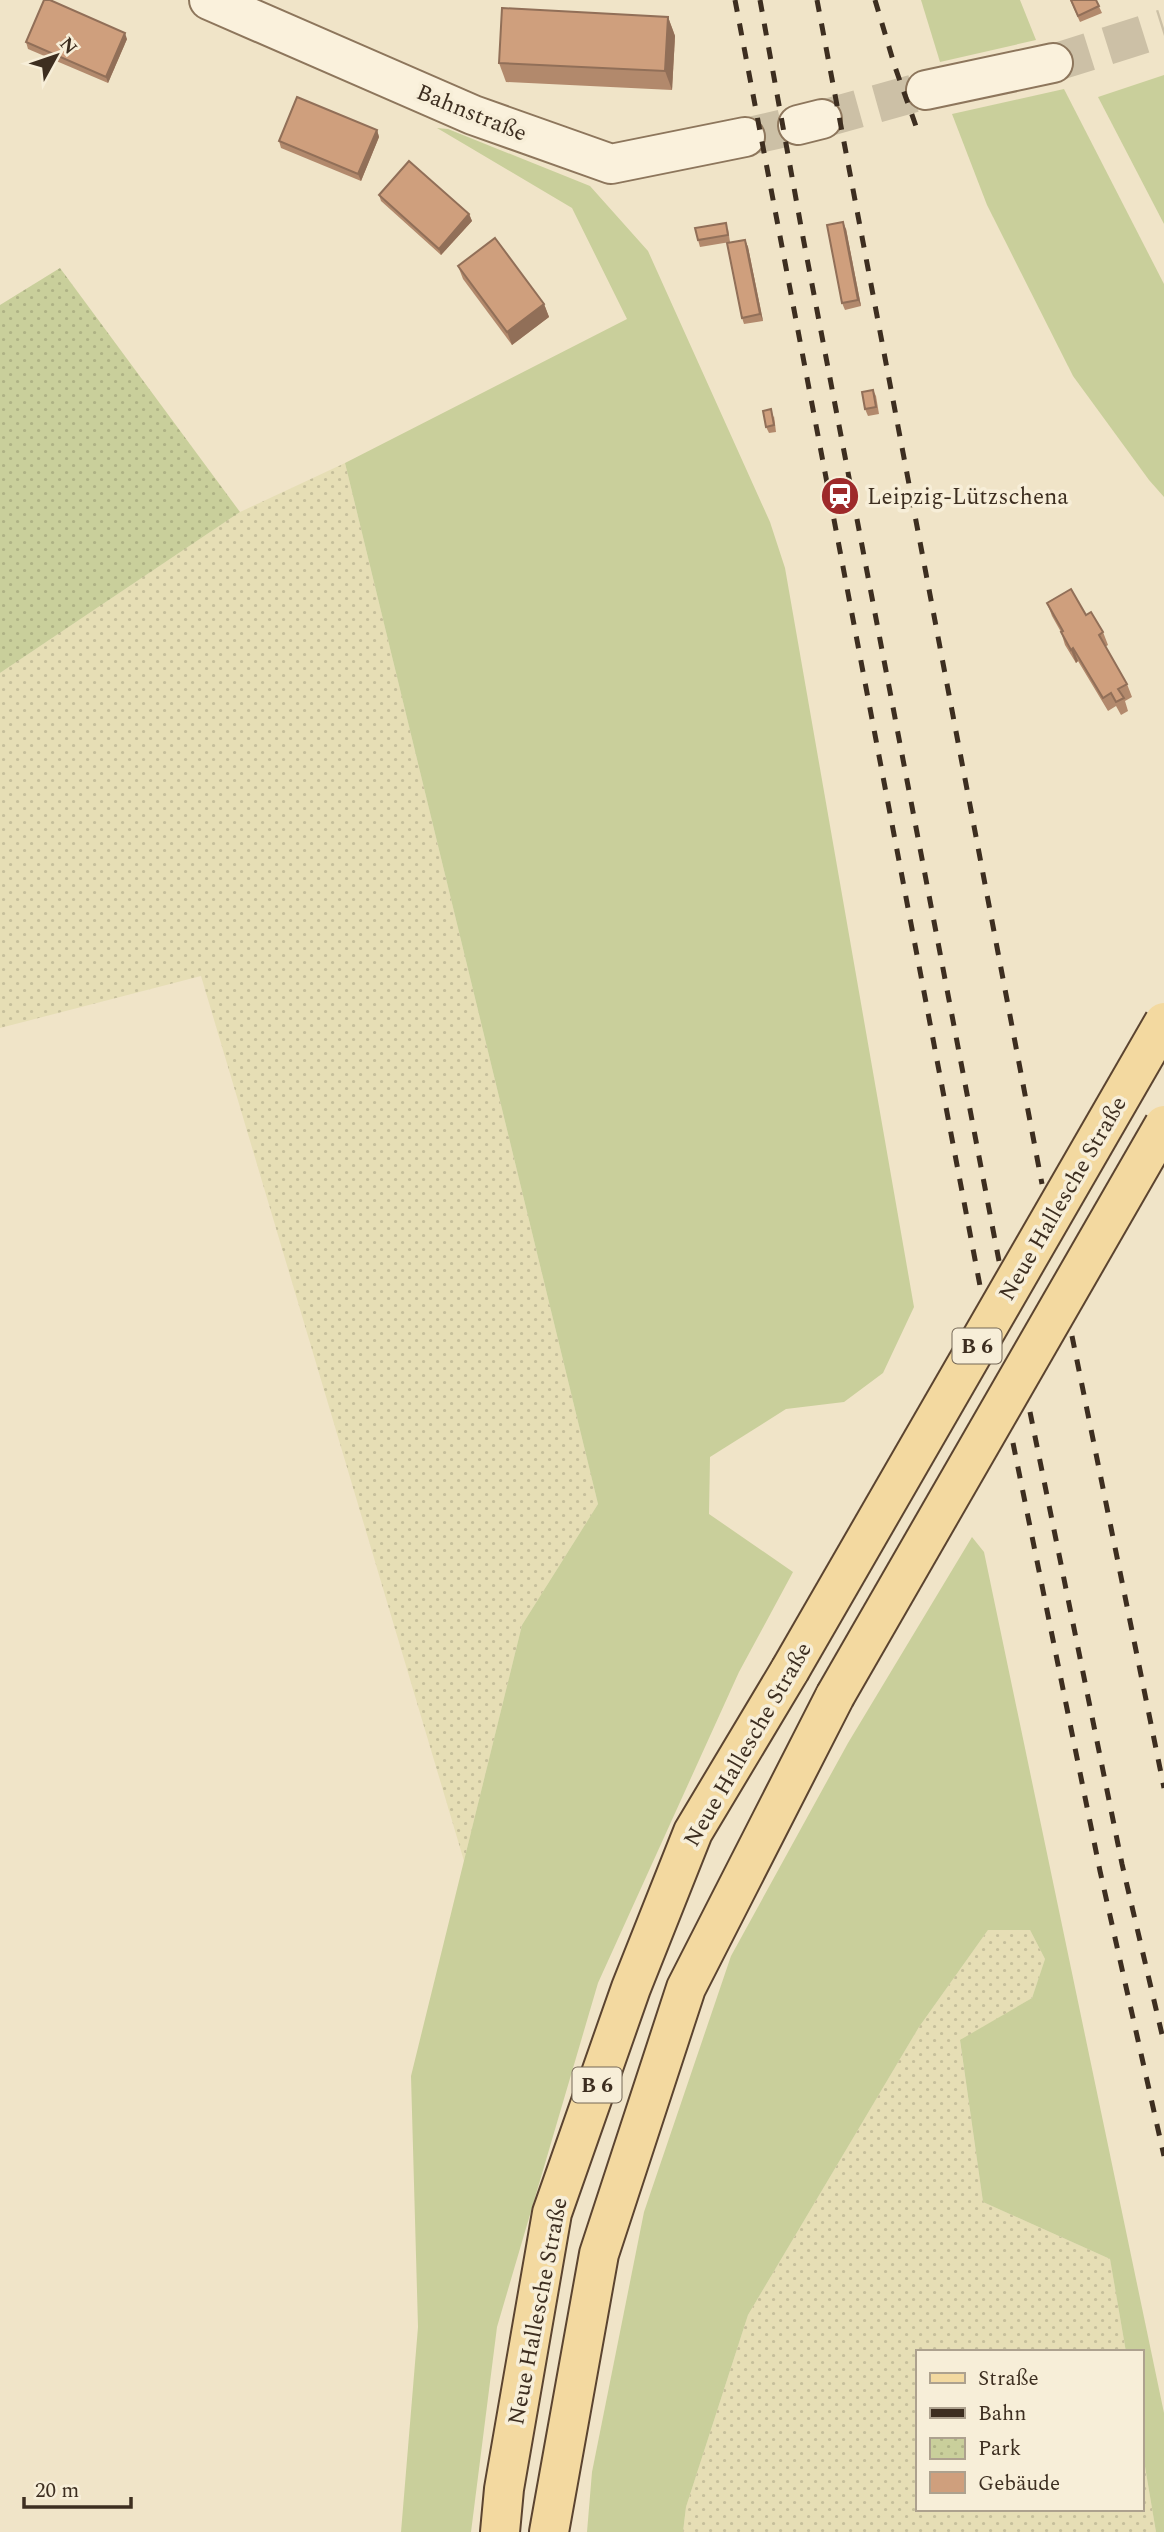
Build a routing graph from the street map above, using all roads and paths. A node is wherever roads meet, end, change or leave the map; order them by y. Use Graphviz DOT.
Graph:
graph roads {
  1 [pos="209,0"];
  2 [pos="1053,63"];
  3 [pos="926,90"];
  4 [pos="745,137"];
  5 [pos="1164,1023"];
  6 [pos="1164,1125"];
  7 [pos="500,2532"];
  8 [pos="549,2532"];
  1 -- 4 [label="street, Bahnstraße"];
  2 -- 3 [label="street"];
  5 -- 7 [label="main road, Neue Hallesche Straße / B 6, bridge"];
  6 -- 8 [label="main road, B 6, bridge"];
}
